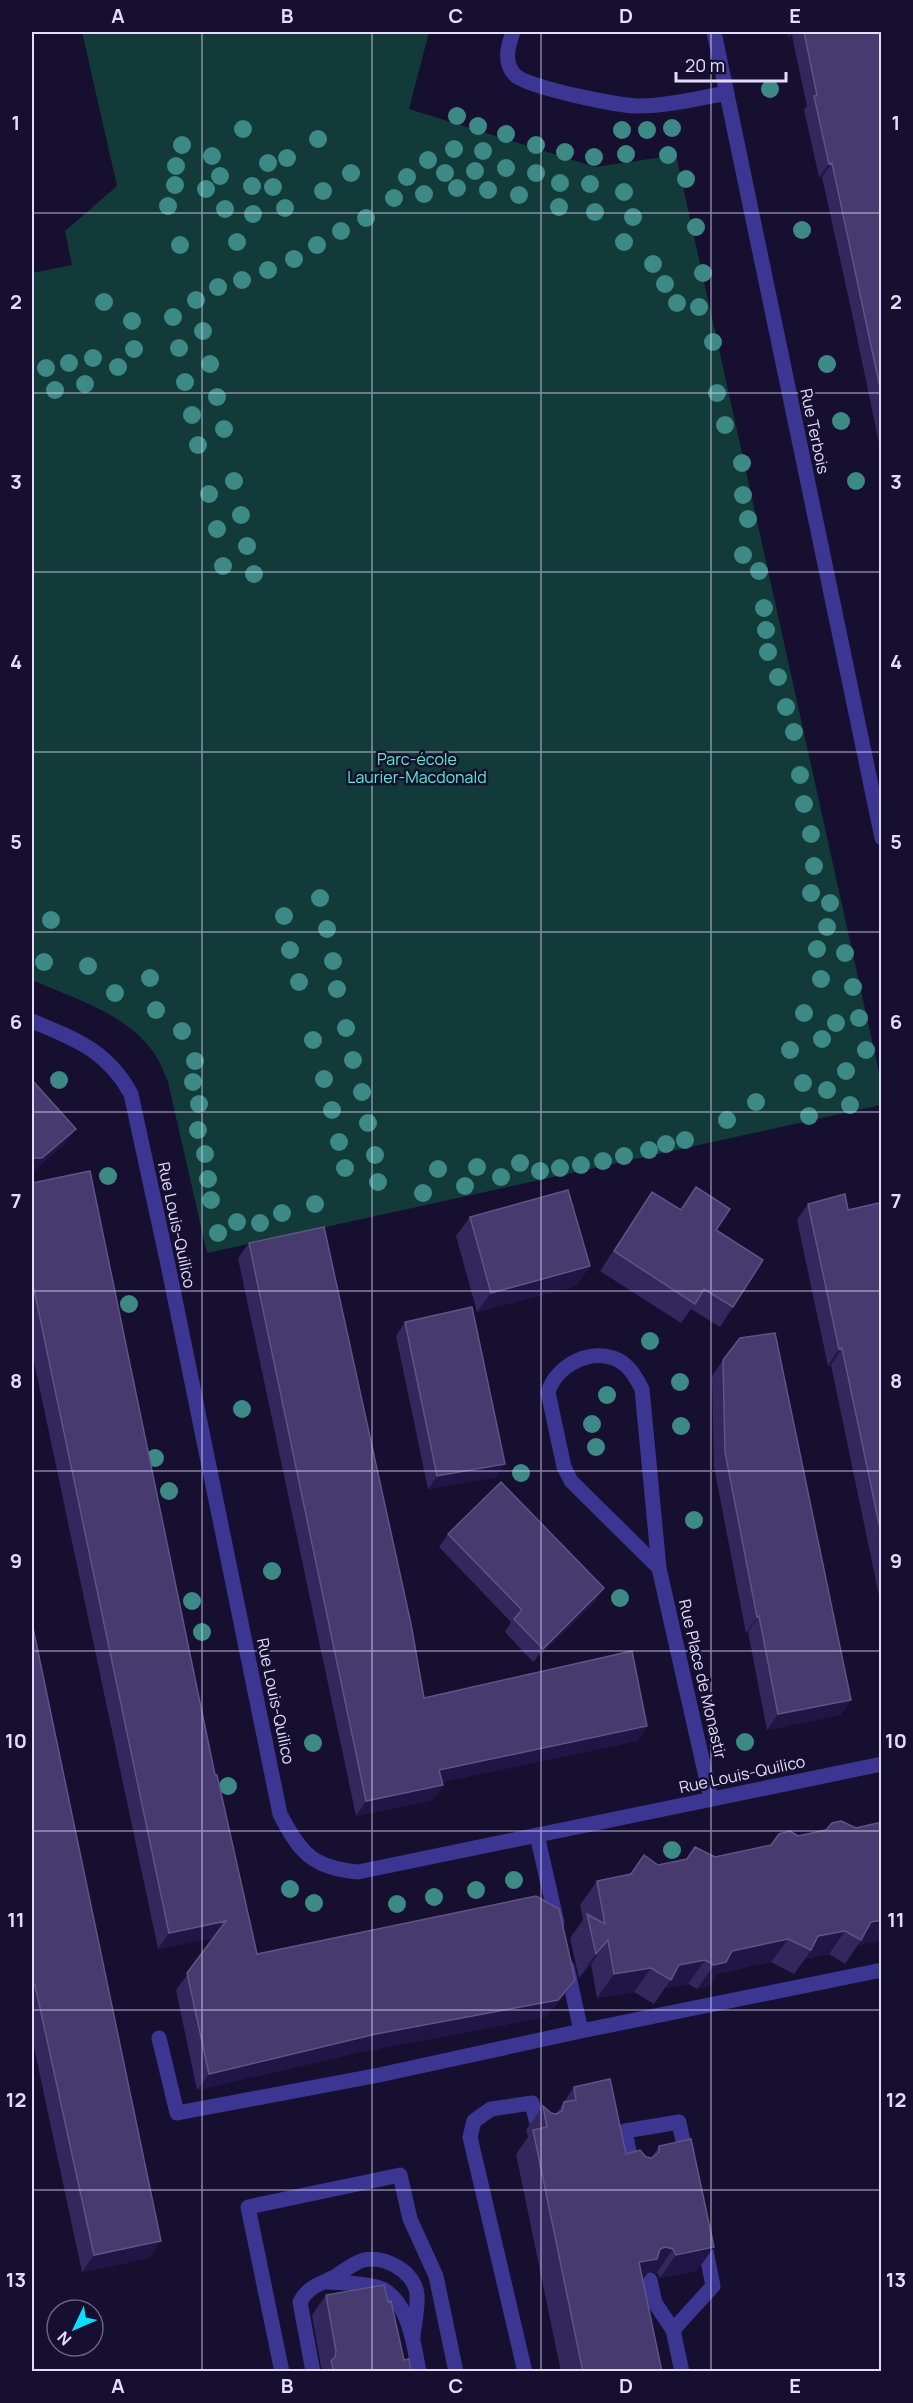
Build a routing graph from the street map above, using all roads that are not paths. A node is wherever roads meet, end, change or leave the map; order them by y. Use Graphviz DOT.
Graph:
graph roads {
  1 [pos="513,32"];
  2 [pos="714,32"];
  3 [pos="727,93"];
  4 [pos="882,838"];
  5 [pos="32,1021"];
  6 [pos="659,1568"];
  7 [pos="882,1764"];
  8 [pos="711,1799"];
  9 [pos="537,1835"];
  10 [pos="882,1970"];
  11 [pos="581,2031"];
  12 [pos="159,2038"];
  13 [pos="538,2128"];
  14 [pos="633,2172"];
  15 [pos="691,2180"];
  16 [pos="698,2215"];
  17 [pos="650,2280"];
  18 [pos="326,2282"];
  19 [pos="673,2330"];
  20 [pos="413,2337"];
  21 [pos="282,2372"];
  22 [pos="313,2372"];
  23 [pos="419,2372"];
  24 [pos="456,2372"];
  25 [pos="525,2372"];
  26 [pos="682,2372"];
  1 -- 3 [label="street"];
  2 -- 3 [label="street, Rue Terbois"];
  3 -- 4 [label="street, Rue Terbois"];
  5 -- 9 [label="street, Rue Louis-Quilico"];
  6 -- 6 [label="street, Rue Place de Monastir"];
  6 -- 8 [label="street, Rue Place de Monastir"];
  7 -- 8 [label="street, Rue Louis-Quilico"];
  8 -- 9 [label="street, Rue Louis-Quilico"];
  9 -- 11 [label="street"];
  10 -- 11 [label="street"];
  11 -- 12 [label="street"];
  13 -- 25 [label="street"];
  14 -- 15 [label="street"];
  16 -- 19 [label="street"];
  17 -- 19 [label="street"];
  18 -- 20 [label="street"];
  18 -- 20 [label="street"];
  18 -- 22 [label="street"];
  19 -- 26 [label="street"];
  20 -- 23 [label="street"];
  21 -- 24 [label="street"];
}
